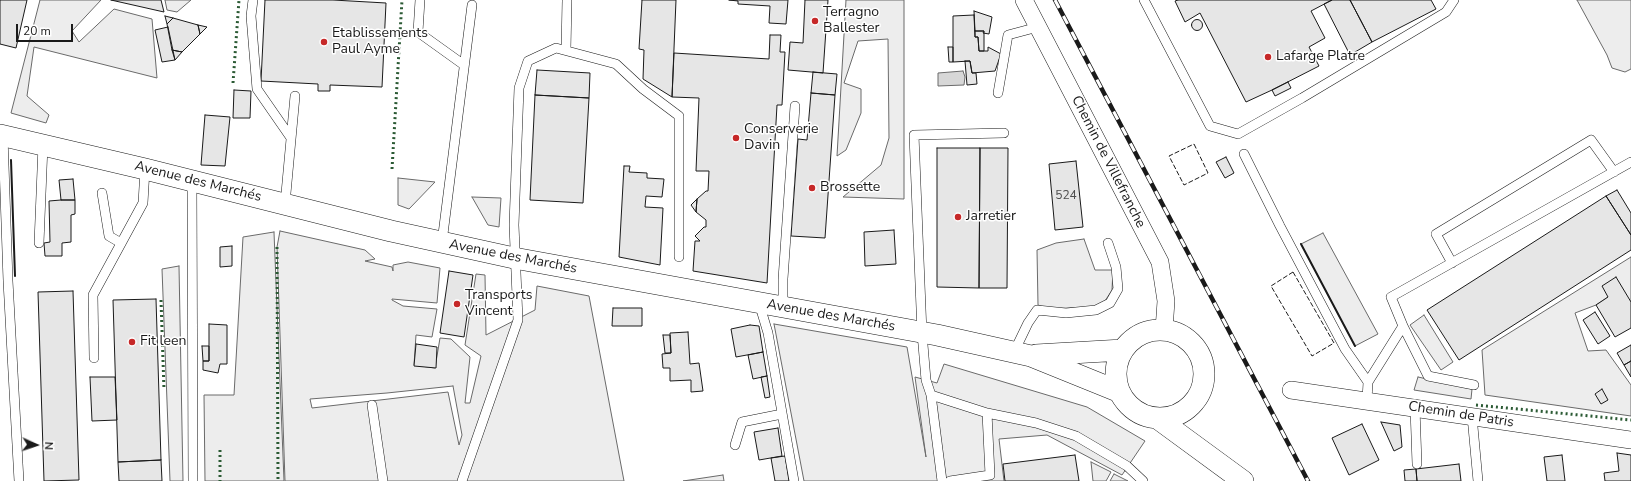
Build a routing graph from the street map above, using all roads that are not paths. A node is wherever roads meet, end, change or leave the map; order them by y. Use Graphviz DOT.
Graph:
graph roads {
  1 [pos="253,0"];
  2 [pos="420,0"];
  3 [pos="567,0"];
  4 [pos="1024,0"];
  5 [pos="1144,0"];
  6 [pos="1454,0"];
  7 [pos="472,5"];
  8 [pos="1038,27"];
  9 [pos="566,50"];
  10 [pos="464,65"];
  11 [pos="998,93"];
  12 [pos="295,96"];
  13 [pos="795,106"];
  14 [pos="1004,133"];
  15 [pos="1,135"];
  16 [pos="291,138"];
  17 [pos="44,145"];
  18 [pos="1244,154"];
  19 [pos="1631,162"];
  20 [pos="145,169"];
  21 [pos="1614,172"];
  22 [pos="192,181"];
  23 [pos="102,193"];
  24 [pos="285,204"];
  25 [pos="442,242"];
  26 [pos="39,243"];
  27 [pos="122,243"];
  28 [pos="1108,243"];
  29 [pos="679,257"];
  30 [pos="514,258"];
  31 [pos="1452,263"];
  32 [pos="759,303"];
  33 [pos="783,307"];
  34 [pos="1403,326"];
  35 [pos="1164,330"];
  36 [pos="922,332"];
  37 [pos="1124,350"];
  38 [pos="1023,354"];
  39 [pos="94,358"];
  40 [pos="1368,382"];
  41 [pos="1474,385"];
  42 [pos="1292,390"];
  43 [pos="1120,392"];
  44 [pos="931,395"];
  45 [pos="1367,400"];
  46 [pos="372,405"];
  47 [pos="1191,405"];
  48 [pos="1415,408"];
  49 [pos="987,413"];
  50 [pos="782,414"];
  51 [pos="1472,416"];
  52 [pos="1157,418"];
  53 [pos="1631,440"];
  54 [pos="735,445"];
  55 [pos="1201,449"];
  56 [pos="1417,464"];
  57 [pos="19,481"];
  58 [pos="193,481"];
  59 [pos="383,481"];
  60 [pos="462,481"];
  61 [pos="794,481"];
  62 [pos="942,481"];
  63 [pos="950,481"];
  64 [pos="1143,481"];
  65 [pos="1243,481"];
  66 [pos="1478,481"];
  1 -- 16 [label="lane"];
  2 -- 10 [label="lane"];
  3 -- 9 [label="lane"];
  4 -- 8 [label="street, Chemin de Villefranche"];
  5 -- 6 [label="lane"];
  7 -- 10 [label="lane"];
  8 -- 11 [label="lane"];
  8 -- 35 [label="street, Chemin de Villefranche"];
  9 -- 29 [label="lane"];
  9 -- 30 [label="lane"];
  10 -- 25 [label="lane"];
  12 -- 16 [label="lane"];
  13 -- 33 [label="lane"];
  14 -- 36 [label="lane"];
  15 -- 17 [label="street, Avenue des Marchés"];
  15 -- 57 [label="lane"];
  16 -- 24 [label="lane"];
  17 -- 20 [label="street, Avenue des Marchés"];
  17 -- 26 [label="lane"];
  18 -- 40 [label="lane"];
  19 -- 21 [label="lane"];
  20 -- 22 [label="street, Avenue des Marchés"];
  20 -- 27 [label="lane"];
  21 -- 31 [label="lane"];
  21 -- 31 [label="lane"];
  22 -- 24 [label="street, Avenue des Marchés"];
  22 -- 58 [label="lane"];
  23 -- 27 [label="lane"];
  24 -- 25 [label="street, Avenue des Marchés"];
  25 -- 30 [label="street, Avenue des Marchés"];
  27 -- 39 [label="lane"];
  28 -- 38 [label="lane"];
  30 -- 32 [label="street, Avenue des Marchés"];
  30 -- 60 [label="lane"];
  31 -- 34 [label="lane"];
  32 -- 33 [label="street, Avenue des Marchés"];
  32 -- 50 [label="lane"];
  33 -- 36 [label="street, Avenue des Marchés"];
  34 -- 40 [label="lane"];
  34 -- 41 [label="lane"];
  35 -- 37 [label="street"];
  35 -- 47 [label="street"];
  36 -- 38 [label="street, Avenue des Marchés"];
  36 -- 44 [label="lane"];
  37 -- 38 [label="street, Avenue des Marchés"];
  37 -- 43 [label="street"];
  38 -- 43 [label="street, Avenue des Marchés"];
  40 -- 45 [label="lane"];
  42 -- 45 [label="street, Chemin de Patris"];
  43 -- 52 [label="street"];
  44 -- 49 [label="lane"];
  44 -- 62 [label="lane"];
  45 -- 48 [label="street, Chemin de Patris"];
  46 -- 59 [label="lane"];
  47 -- 52 [label="street"];
  47 -- 55 [label="street"];
  48 -- 51 [label="street, Chemin de Patris"];
  48 -- 56 [label="lane"];
  49 -- 63 [label="lane"];
  49 -- 64 [label="lane"];
  50 -- 54 [label="lane"];
  50 -- 61 [label="lane"];
  51 -- 53 [label="street, Chemin de Patris"];
  51 -- 66 [label="lane"];
  52 -- 55 [label="street"];
  55 -- 65 [label="street"];
}
